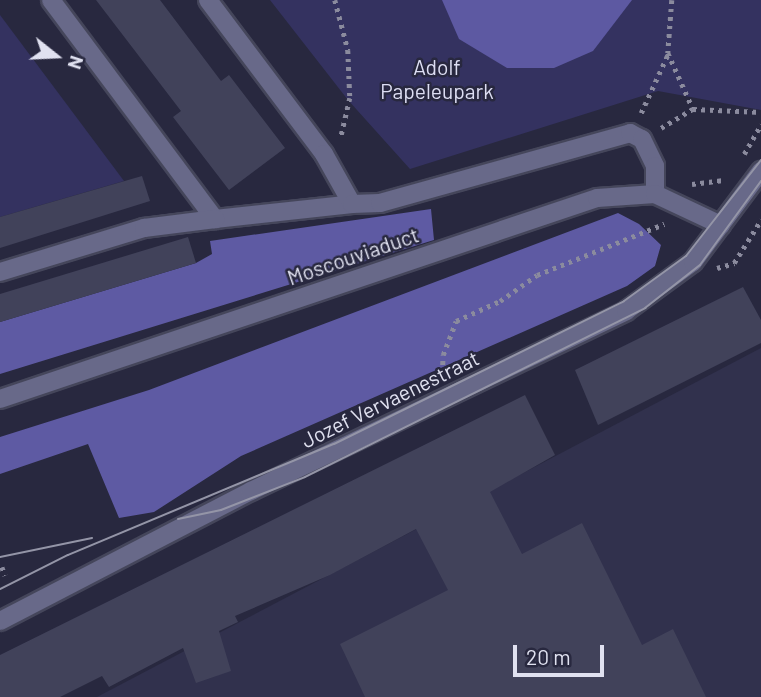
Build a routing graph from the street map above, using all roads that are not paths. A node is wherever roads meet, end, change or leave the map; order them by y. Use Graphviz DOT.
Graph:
graph roads {
  1 [pos="51,0"];
  2 [pos="208,0"];
  3 [pos="761,171"];
  4 [pos="655,194"];
  5 [pos="352,204"];
  6 [pos="215,219"];
  7 [pos="721,225"];
  8 [pos="0,272"];
  9 [pos="0,399"];
  10 [pos="0,621"];
  1 -- 6 [label="street"];
  2 -- 5 [label="street"];
  3 -- 7 [label="street, Jozef Vervaenestraat"];
  4 -- 5 [label="street"];
  4 -- 7 [label="street, Moscouviaduct"];
  4 -- 9 [label="street, Moscouviaduct"];
  5 -- 6 [label="street"];
  6 -- 8 [label="street"];
  7 -- 10 [label="street, Jozef Vervaenestraat"];
}
